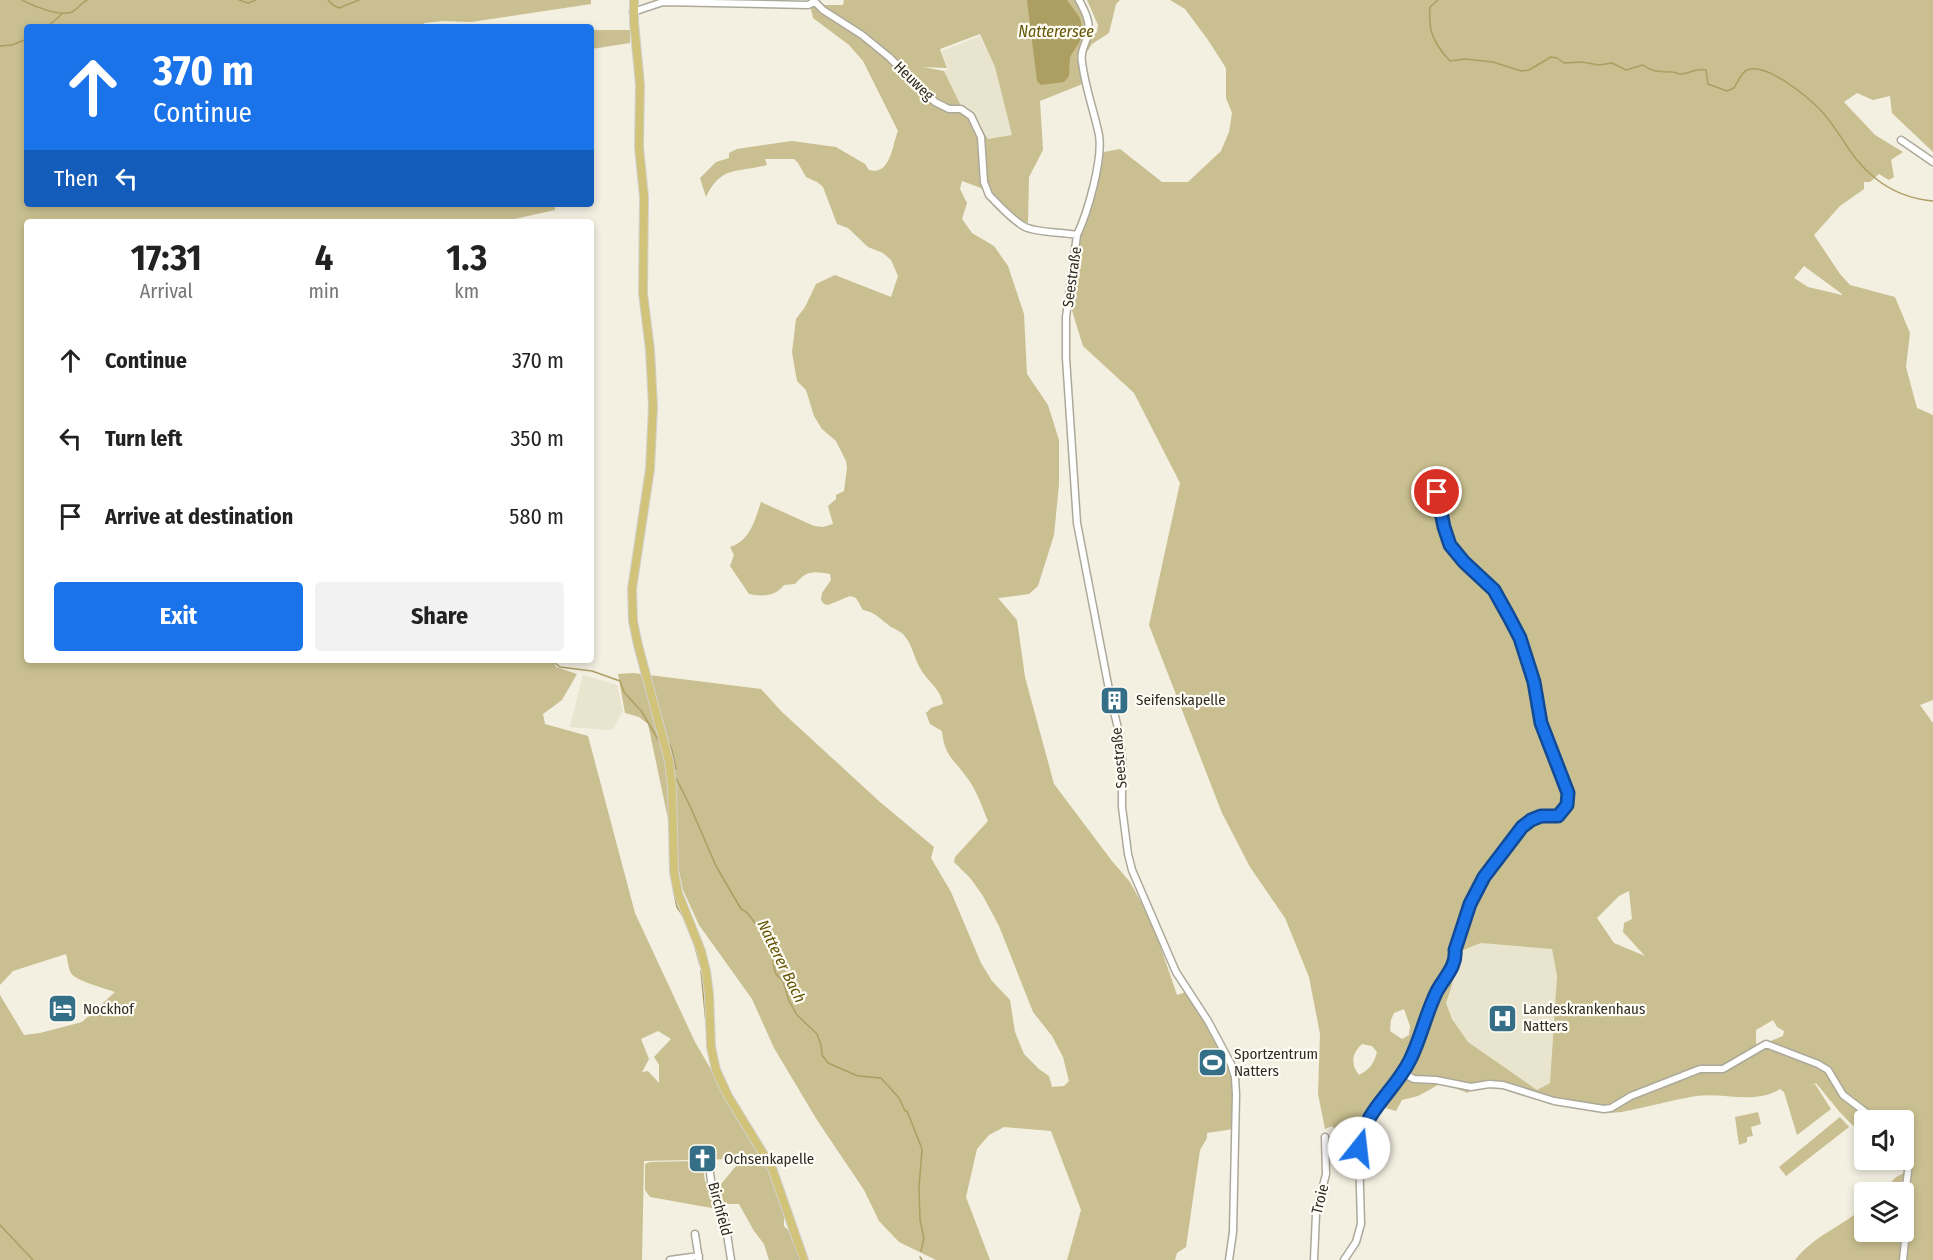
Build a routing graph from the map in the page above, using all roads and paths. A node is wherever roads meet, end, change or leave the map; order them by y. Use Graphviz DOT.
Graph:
graph roads {
  1 [pos="634,0"];
  2 [pos="1079,0"];
  3 [pos="813,1"];
  4 [pos="688,2"];
  5 [pos="633,12"];
  6 [pos="1900,140"];
  7 [pos="1933,162"];
  8 [pos="1077,235"];
  9 [pos="1437,492"];
  10 [pos="1402,1073"];
  11 [pos="1863,1110"];
  12 [pos="1325,1137"];
  13 [pos="708,1158"];
  14 [pos="695,1234"];
  15 [pos="1905,1242"];
  16 [pos="699,1258"];
  17 [pos="670,1260"];
  18 [pos="731,1260"];
  19 [pos="804,1260"];
  20 [pos="1229,1260"];
  21 [pos="1314,1260"];
  22 [pos="1344,1260"];
  23 [pos="1903,1260"];
  1 -- 5 [label="main road"];
  2 -- 8 [label="street, Seestraße"];
  3 -- 4 [label="street, Heuweg"];
  3 -- 8 [label="street, Heuweg"];
  4 -- 5 [label="street, Heuweg"];
  5 -- 19 [label="main road"];
  6 -- 7 [label="street"];
  8 -- 20 [label="street, Seestraße"];
  9 -- 10 [label="street"];
  10 -- 11 [label="street"];
  10 -- 22 [label="street"];
  12 -- 21 [label="street, Troie"];
  13 -- 18 [label="street, Birchfeld"];
  14 -- 16 [label="street, Birchfeld"];
  15 -- 23 [label="street"];
  16 -- 17 [label="street, Birchfeld"];
}
